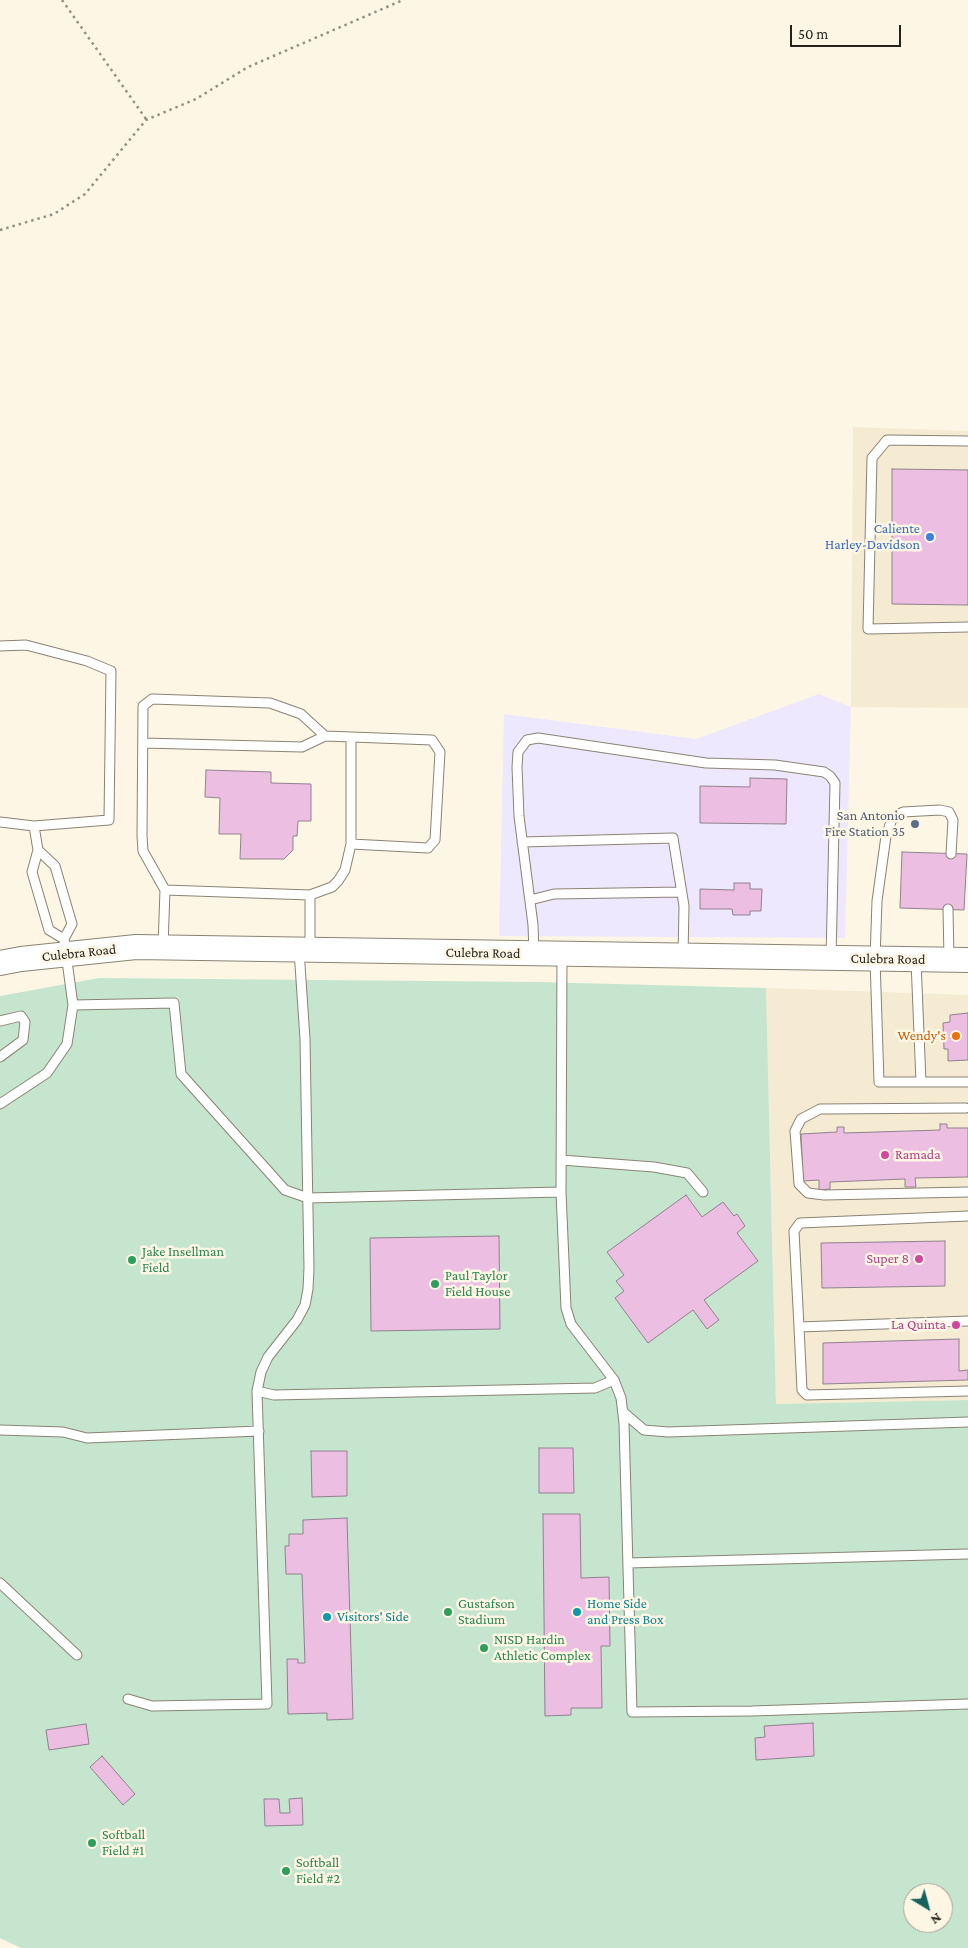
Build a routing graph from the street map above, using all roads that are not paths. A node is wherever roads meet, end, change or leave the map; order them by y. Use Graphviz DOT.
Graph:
graph roads {
  1 [pos="968,441"];
  2 [pos="968,627"];
  3 [pos="0,646"];
  4 [pos="325,736"];
  5 [pos="351,737"];
  6 [pos="143,743"];
  7 [pos="0,822"];
  8 [pos="34,826"];
  9 [pos="522,842"];
  10 [pos="351,844"];
  11 [pos="38,850"];
  12 [pos="950,854"];
  13 [pos="165,890"];
  14 [pos="681,892"];
  15 [pos="310,895"];
  16 [pos="530,900"];
  17 [pos="948,909"];
  18 [pos="66,947"];
  19 [pos="164,947"];
  20 [pos="305,950"];
  21 [pos="534,953"];
  22 [pos="562,954"];
  23 [pos="683,956"];
  24 [pos="831,958"];
  25 [pos="875,959"];
  26 [pos="916,959"];
  27 [pos="958,960"];
  28 [pos="0,963"];
  29 [pos="74,1005"];
  30 [pos="0,1021"];
  31 [pos="0,1058"];
  32 [pos="922,1082"];
  33 [pos="968,1082"];
  34 [pos="0,1104"];
  35 [pos="966,1108"];
  36 [pos="561,1160"];
  37 [pos="561,1192"];
  38 [pos="703,1192"];
  39 [pos="968,1192"];
  40 [pos="308,1198"];
  41 [pos="968,1216"];
  42 [pos="968,1321"];
  43 [pos="800,1327"];
  44 [pos="614,1380"];
  45 [pos="257,1391"];
  46 [pos="968,1392"];
  47 [pos="623,1412"];
  48 [pos="968,1422"];
  49 [pos="0,1430"];
  50 [pos="259,1431"];
  51 [pos="968,1554"];
  52 [pos="628,1563"];
  53 [pos="0,1583"];
  54 [pos="77,1655"];
  55 [pos="128,1699"];
  56 [pos="968,1704"];
  1 -- 2 [label="lane"];
  3 -- 8 [label="lane"];
  4 -- 5 [label="lane"];
  4 -- 6 [label="lane"];
  4 -- 6 [label="lane"];
  5 -- 10 [label="lane"];
  5 -- 10 [label="lane"];
  6 -- 13 [label="lane"];
  7 -- 8 [label="lane"];
  8 -- 11 [label="lane"];
  9 -- 14 [label="lane"];
  9 -- 16 [label="lane"];
  9 -- 24 [label="lane"];
  10 -- 15 [label="lane"];
  11 -- 18 [label="lane"];
  11 -- 18 [label="lane"];
  12 -- 25 [label="lane"];
  13 -- 15 [label="lane"];
  13 -- 19 [label="lane"];
  14 -- 16 [label="lane"];
  14 -- 23 [label="lane"];
  15 -- 20 [label="lane"];
  16 -- 21 [label="lane"];
  17 -- 27 [label="lane"];
  18 -- 19 [label="main road, Culebra Road"];
  18 -- 28 [label="main road, Culebra Road"];
  18 -- 29 [label="lane"];
  19 -- 20 [label="main road, Culebra Road"];
  20 -- 21 [label="main road, Culebra Road"];
  20 -- 40 [label="lane"];
  21 -- 22 [label="main road, Culebra Road"];
  22 -- 23 [label="main road, Culebra Road"];
  22 -- 36 [label="lane"];
  23 -- 24 [label="main road, Culebra Road"];
  24 -- 25 [label="main road, Culebra Road"];
  25 -- 26 [label="main road, Culebra Road"];
  25 -- 32 [label="lane"];
  26 -- 27 [label="main road, Culebra Road"];
  26 -- 32 [label="lane"];
  29 -- 34 [label="lane"];
  29 -- 40 [label="lane"];
  30 -- 31 [label="lane"];
  32 -- 33 [label="lane"];
  35 -- 39 [label="lane"];
  36 -- 37 [label="lane"];
  36 -- 38 [label="lane"];
  37 -- 40 [label="lane"];
  37 -- 44 [label="lane"];
  40 -- 45 [label="lane"];
  41 -- 43 [label="lane"];
  42 -- 43 [label="lane"];
  43 -- 46 [label="lane"];
  44 -- 45 [label="lane"];
  44 -- 47 [label="lane"];
  45 -- 50 [label="lane"];
  47 -- 48 [label="lane"];
  47 -- 52 [label="lane"];
  49 -- 50 [label="lane"];
  50 -- 55 [label="lane"];
  51 -- 52 [label="lane"];
  52 -- 56 [label="lane"];
  53 -- 54 [label="lane"];
}
